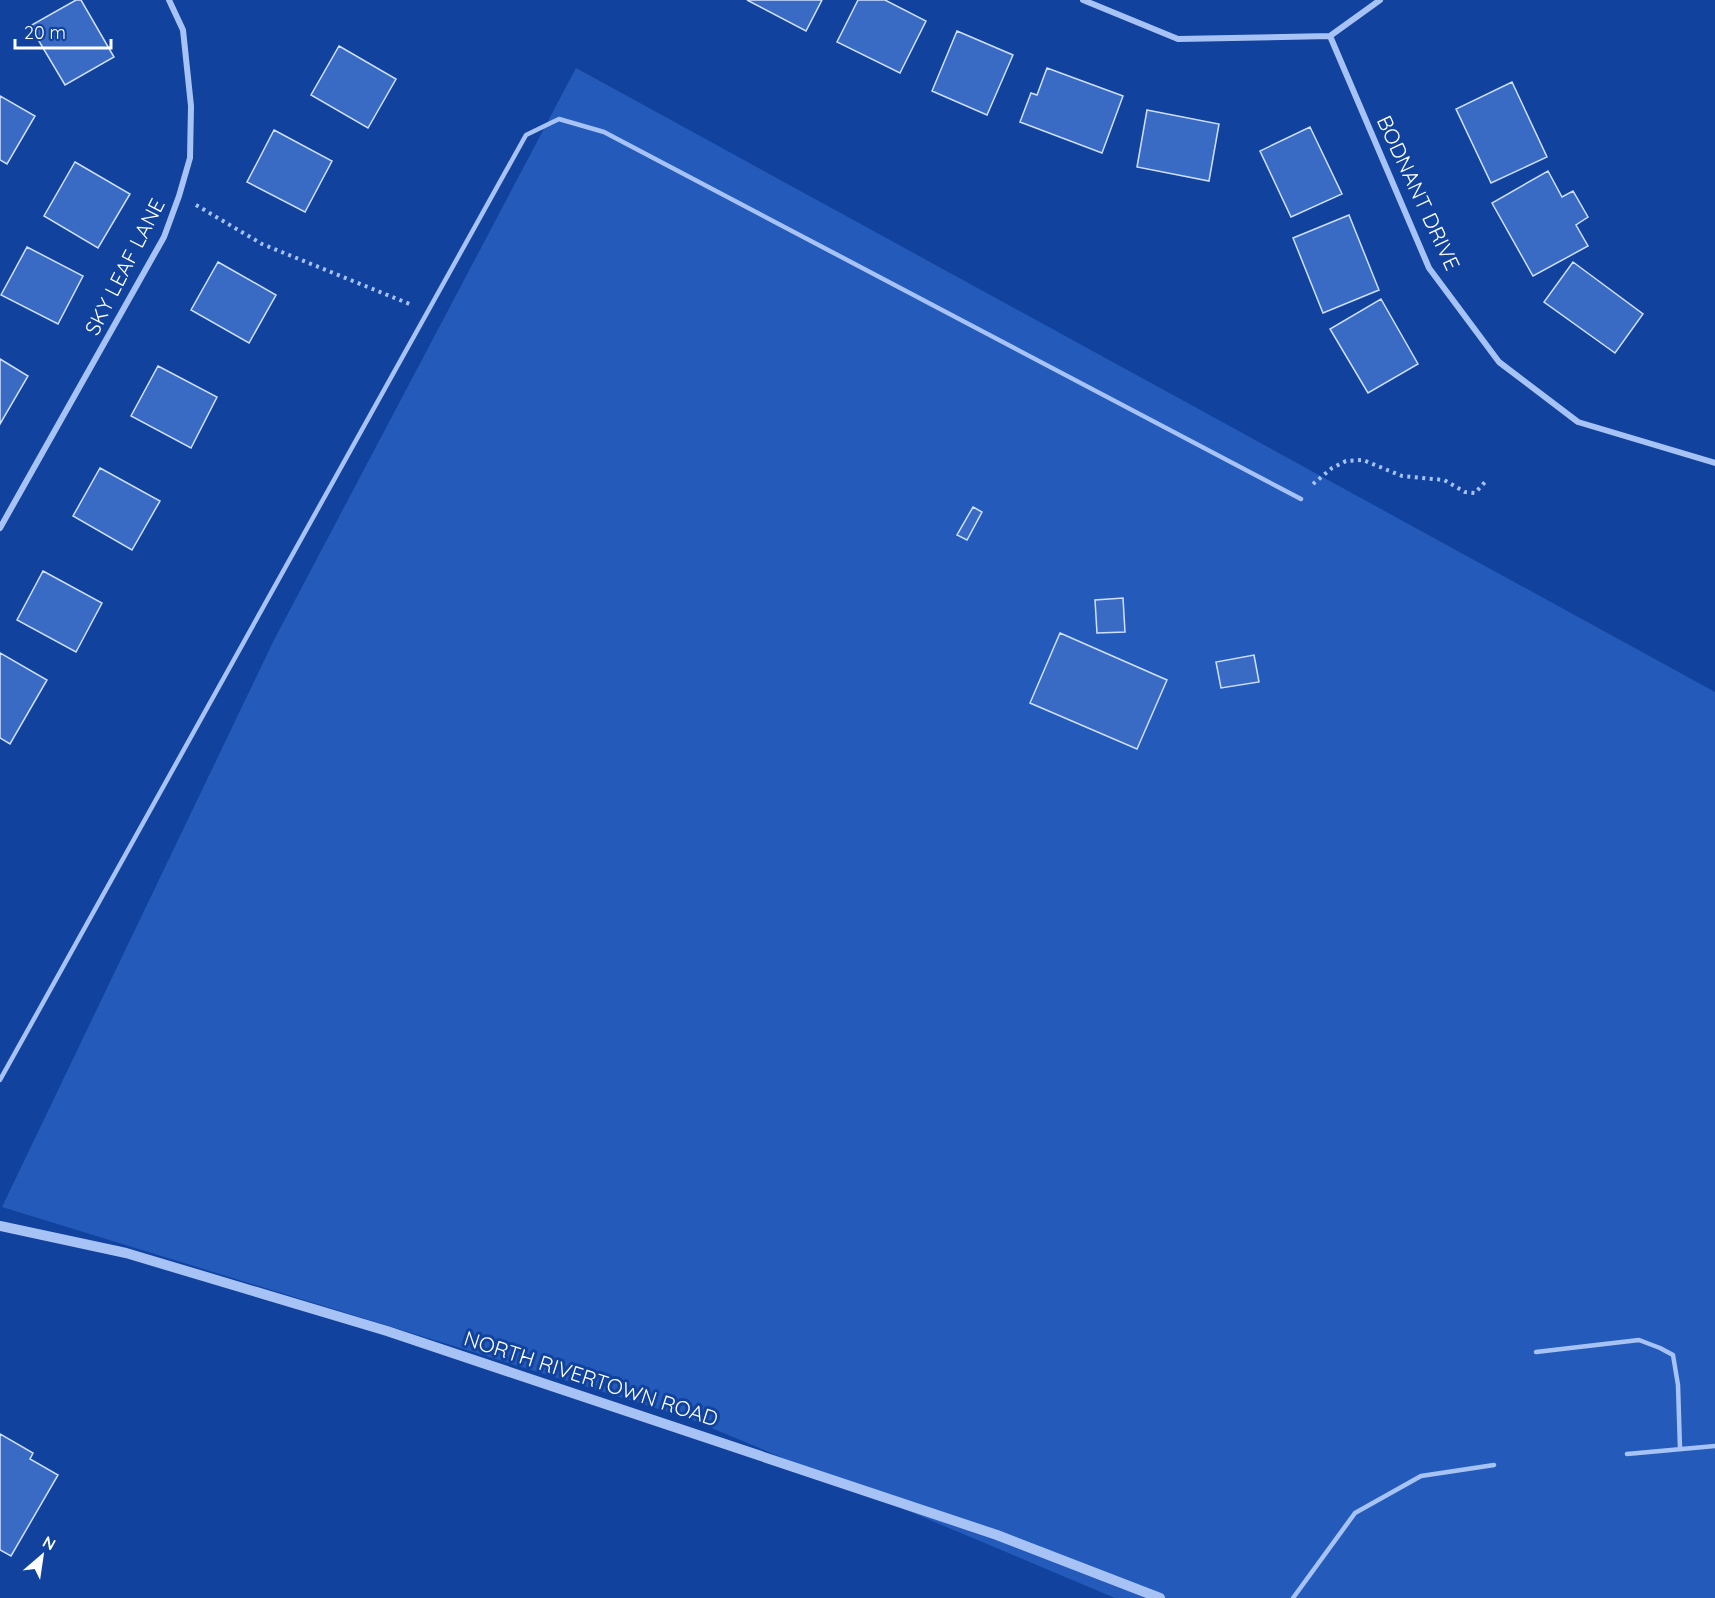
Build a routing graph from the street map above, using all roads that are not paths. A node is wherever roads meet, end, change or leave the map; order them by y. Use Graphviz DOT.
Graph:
graph roads {
  1 [pos="168,0"];
  2 [pos="1083,0"];
  3 [pos="1380,0"];
  4 [pos="1330,36"];
  5 [pos="1715,463"];
  6 [pos="1301,499"];
  7 [pos="0,528"];
  8 [pos="0,1080"];
  9 [pos="0,1226"];
  10 [pos="1536,1352"];
  11 [pos="1715,1446"];
  12 [pos="1680,1449"];
  13 [pos="1627,1454"];
  14 [pos="1494,1465"];
  15 [pos="1160,1598"];
  16 [pos="1293,1598"];
  1 -- 7 [label="street, SKY LEAF LANE"];
  2 -- 4 [label="street"];
  3 -- 4 [label="street"];
  4 -- 5 [label="street, BODNANT DRIVE"];
  6 -- 8 [label="lane"];
  9 -- 15 [label="street, NORTH RIVERTOWN ROAD"];
  10 -- 12 [label="lane"];
  11 -- 12 [label="lane"];
  12 -- 13 [label="lane"];
  14 -- 16 [label="lane"];
}
